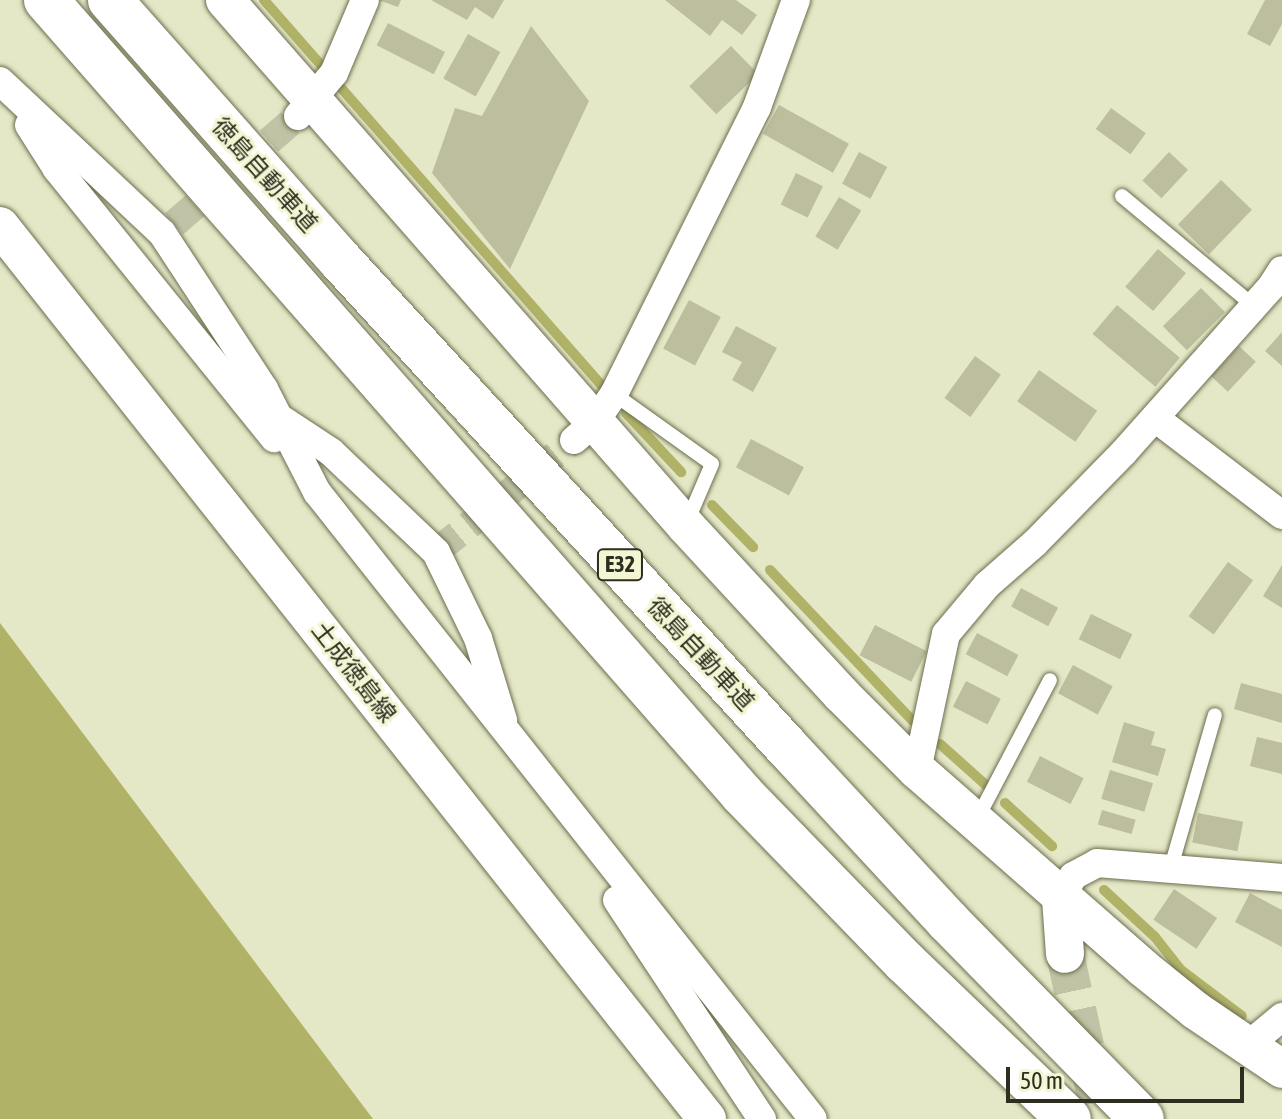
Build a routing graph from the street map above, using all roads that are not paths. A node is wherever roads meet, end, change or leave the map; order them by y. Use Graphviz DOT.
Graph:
graph roads {
  1 [pos="46,0"];
  2 [pos="110,0"];
  3 [pos="225,0"];
  4 [pos="365,0"];
  5 [pos="796,0"];
  6 [pos="4,87"];
  7 [pos="319,92"];
  8 [pos="1122,196"];
  9 [pos="0,226"];
  10 [pos="1282,270"];
  11 [pos="1254,306"];
  12 [pos="275,415"];
  13 [pos="1155,418"];
  14 [pos="594,419"];
  15 [pos="317,492"];
  16 [pos="1282,515"];
  17 [pos="686,526"];
  18 [pos="1050,680"];
  19 [pos="1215,715"];
  20 [pos="508,737"];
  21 [pos="917,770"];
  22 [pos="975,822"];
  23 [pos="1171,867"];
  24 [pos="1282,878"];
  25 [pos="1061,898"];
  26 [pos="1065,954"];
  27 [pos="1282,1017"];
  28 [pos="1246,1047"];
  29 [pos="1282,1069"];
  30 [pos="707,1119"];
  31 [pos="762,1119"];
  32 [pos="813,1119"];
  33 [pos="1069,1119"];
  34 [pos="1142,1119"];
  1 -- 33 [label="highway, 徳島自動車道 / E32"];
  2 -- 34 [label="highway, 徳島自動車道 / E32"];
  3 -- 7 [label="street"];
  4 -- 7 [label="street"];
  5 -- 14 [label="street"];
  6 -- 12 [label="street"];
  6 -- 15 [label="street"];
  7 -- 14 [label="street"];
  8 -- 11 [label="lane"];
  9 -- 30 [label="street, 土成徳島線"];
  10 -- 11 [label="street"];
  11 -- 13 [label="street"];
  12 -- 15 [label="street"];
  12 -- 20 [label="street"];
  13 -- 16 [label="street"];
  13 -- 21 [label="street"];
  14 -- 17 [label="street"];
  14 -- 17 [label="lane"];
  15 -- 20 [label="street"];
  17 -- 21 [label="street"];
  18 -- 22 [label="lane"];
  19 -- 23 [label="lane"];
  20 -- 31 [label="street"];
  20 -- 32 [label="street"];
  21 -- 22 [label="street"];
  22 -- 25 [label="street"];
  23 -- 24 [label="street"];
  23 -- 25 [label="street"];
  25 -- 26 [label="street"];
  25 -- 28 [label="street"];
  27 -- 28 [label="street"];
  28 -- 29 [label="street"];
}
